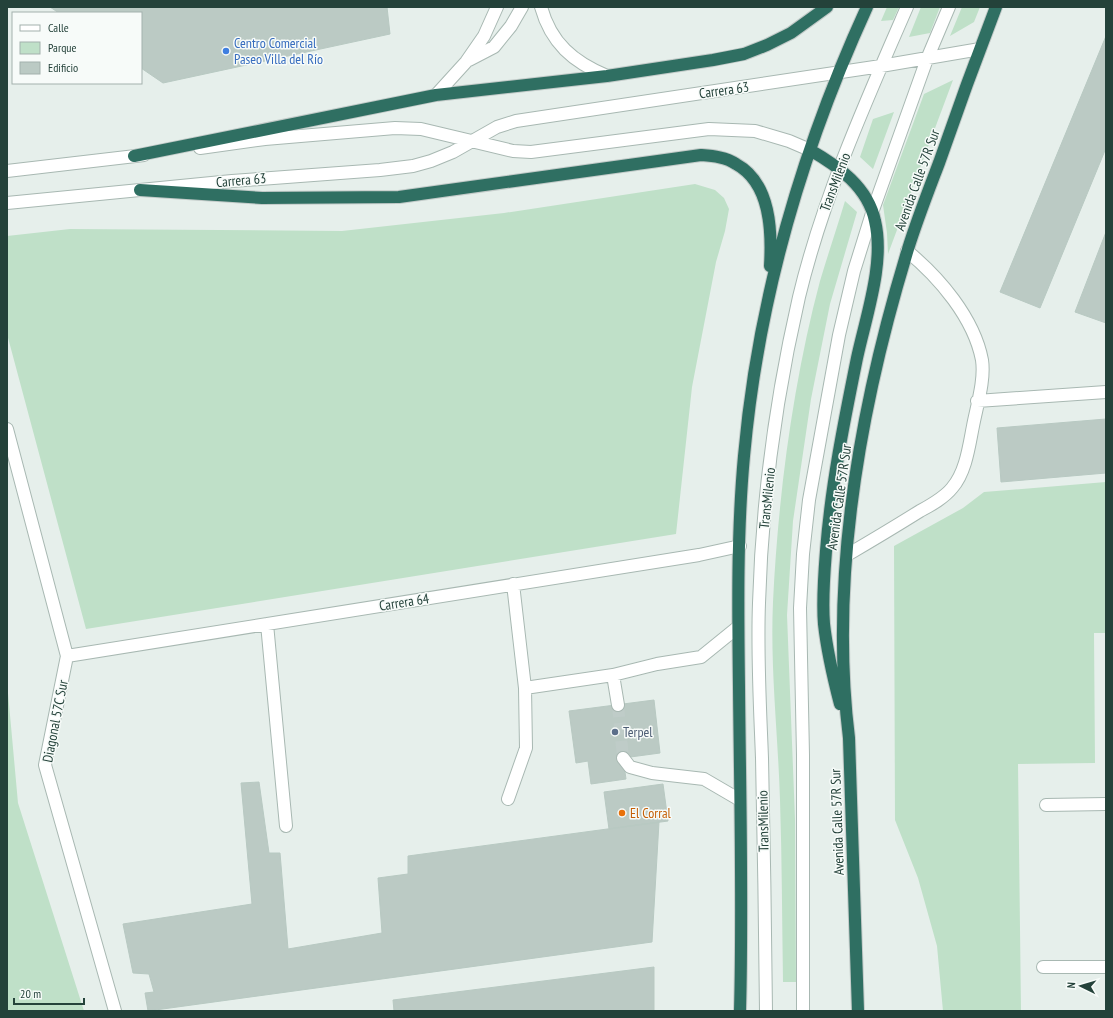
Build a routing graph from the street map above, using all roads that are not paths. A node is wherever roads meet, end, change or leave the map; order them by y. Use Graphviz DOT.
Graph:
graph roads {
  1 [pos="497,7"];
  2 [pos="522,7"];
  3 [pos="541,7"];
  4 [pos="827,7"];
  5 [pos="867,7"];
  6 [pos="907,7"];
  7 [pos="949,7"];
  8 [pos="996,7"];
  9 [pos="980,49"];
  10 [pos="927,59"];
  11 [pos="466,62"];
  12 [pos="881,66"];
  13 [pos="838,73"];
  14 [pos="607,76"];
  15 [pos="436,95"];
  16 [pos="471,141"];
  17 [pos="810,150"];
  18 [pos="134,156"];
  19 [pos="840,169"];
  20 [pos="7,171"];
  21 [pos="140,190"];
  22 [pos="7,203"];
  23 [pos="872,210"];
  24 [pos="908,251"];
  25 [pos="767,300"];
  26 [pos="1106,392"];
  27 [pos="977,401"];
  28 [pos="7,429"];
  29 [pos="740,546"];
  30 [pos="847,555"];
  31 [pos="513,584"];
  32 [pos="267,624"];
  33 [pos="738,627"];
  34 [pos="67,656"];
  35 [pos="613,675"];
  36 [pos="525,688"];
  37 [pos="618,705"];
  38 [pos="849,738"];
  39 [pos="623,758"];
  40 [pos="508,799"];
  41 [pos="740,800"];
  42 [pos="1106,804"];
  43 [pos="1046,805"];
  44 [pos="286,826"];
  45 [pos="1043,967"];
  46 [pos="1106,967"];
  47 [pos="115,1011"];
  48 [pos="740,1011"];
  49 [pos="766,1011"];
  50 [pos="803,1011"];
  51 [pos="858,1011"];
  1 -- 11 [label="street"];
  2 -- 11 [label="street"];
  3 -- 14 [label="street"];
  4 -- 14 [label="highway"];
  5 -- 13 [label="highway"];
  6 -- 12 [label="street, TransMilenio"];
  7 -- 10 [label="street"];
  8 -- 9 [label="highway, Avenida Calle 57R Sur"];
  9 -- 10 [label="street, Carrera 63"];
  9 -- 24 [label="highway, Avenida Calle 57R Sur"];
  10 -- 12 [label="street, Carrera 63"];
  10 -- 23 [label="street"];
  11 -- 15 [label="street"];
  12 -- 13 [label="street, Carrera 63"];
  12 -- 19 [label="street, TransMilenio"];
  13 -- 16 [label="street, Carrera 63"];
  13 -- 17 [label="highway"];
  14 -- 15 [label="highway"];
  15 -- 18 [label="highway"];
  16 -- 17 [label="street"];
  16 -- 18 [label="street"];
  16 -- 21 [label="street, Carrera 63"];
  17 -- 19 [label="highway"];
  17 -- 25 [label="highway"];
  18 -- 20 [label="street"];
  19 -- 23 [label="highway"];
  19 -- 49 [label="street, TransMilenio"];
  21 -- 22 [label="street, Carrera 63"];
  21 -- 25 [label="highway"];
  23 -- 38 [label="highway"];
  23 -- 50 [label="street"];
  24 -- 27 [label="street"];
  24 -- 30 [label="highway, Avenida Calle 57R Sur"];
  25 -- 29 [label="highway"];
  26 -- 27 [label="street"];
  27 -- 30 [label="street"];
  28 -- 34 [label="street, Diagonal 57C Sur"];
  29 -- 31 [label="street, Carrera 64"];
  29 -- 33 [label="highway"];
  30 -- 38 [label="highway, Avenida Calle 57R Sur"];
  31 -- 32 [label="street, Carrera 64"];
  31 -- 36 [label="street"];
  32 -- 34 [label="street, Carrera 64"];
  32 -- 44 [label="street"];
  33 -- 35 [label="street"];
  33 -- 41 [label="highway"];
  34 -- 47 [label="street, Diagonal 57C Sur"];
  35 -- 36 [label="street"];
  35 -- 37 [label="street"];
  36 -- 40 [label="street"];
  38 -- 51 [label="highway, Avenida Calle 57R Sur"];
  39 -- 41 [label="street"];
  41 -- 48 [label="highway"];
  42 -- 43 [label="street"];
  45 -- 46 [label="street"];
}
